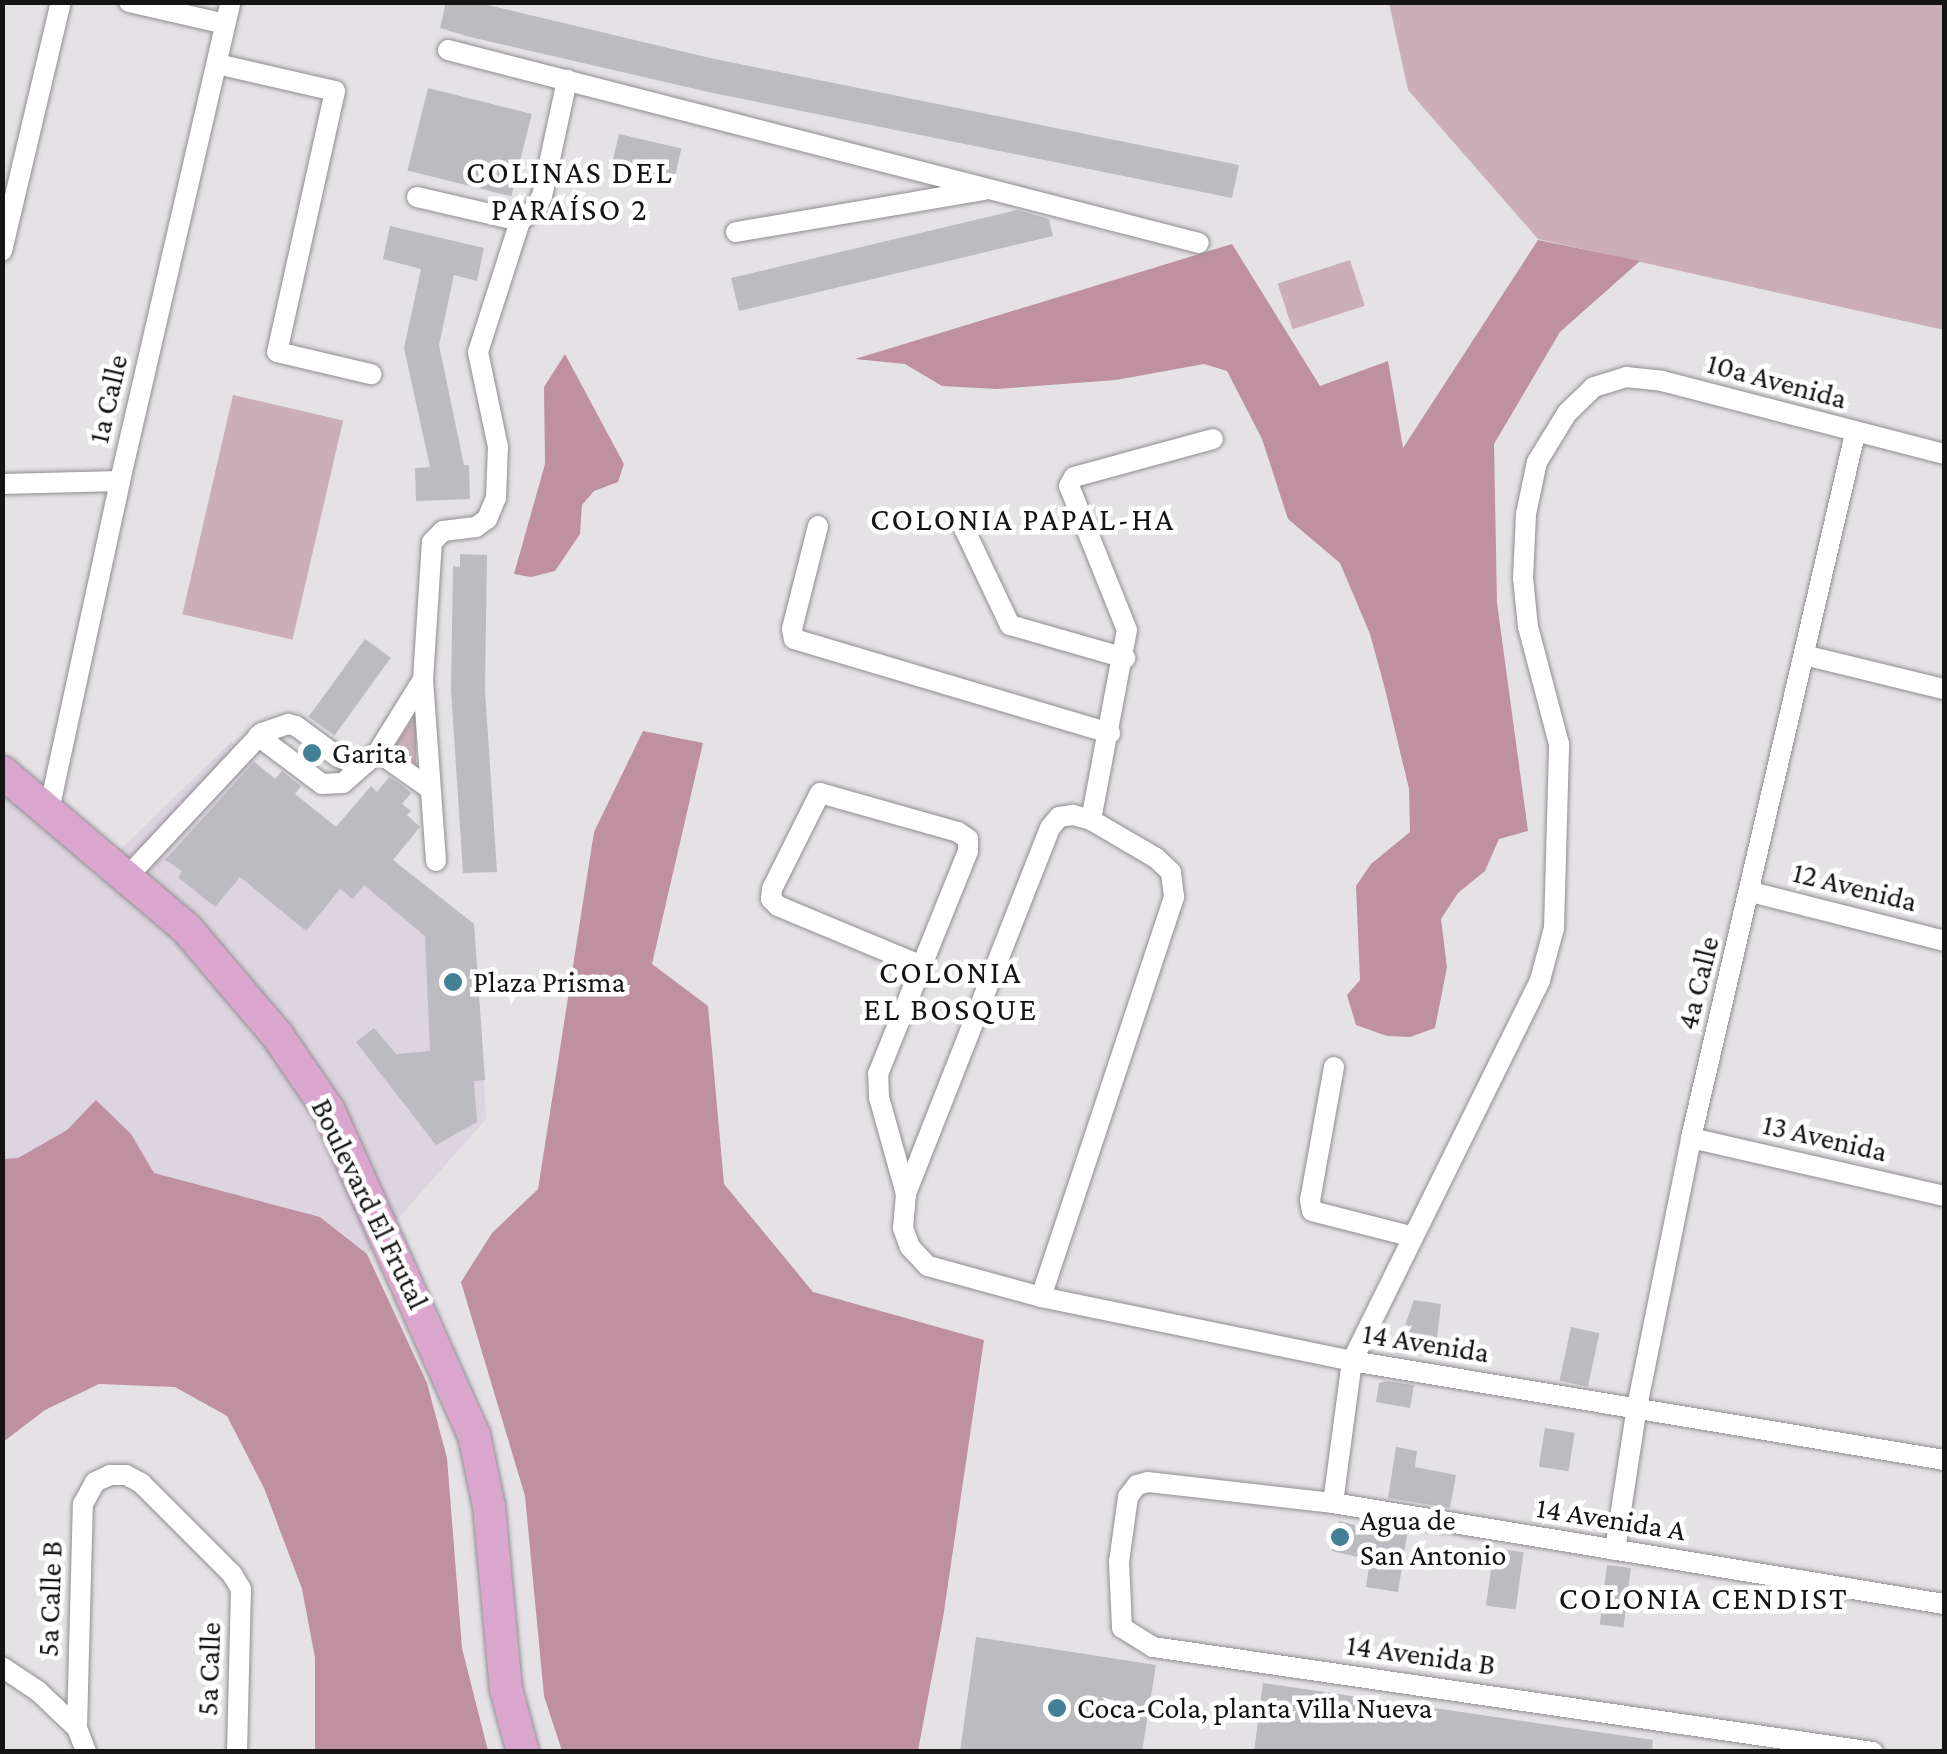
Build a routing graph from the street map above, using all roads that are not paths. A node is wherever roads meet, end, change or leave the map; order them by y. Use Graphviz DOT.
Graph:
graph roads {
  1 [pos="61,2"];
  2 [pos="129,2"];
  3 [pos="231,2"];
  4 [pos="226,24"];
  5 [pos="448,50"];
  6 [pos="216,64"];
  7 [pos="567,80"];
  8 [pos="990,189"];
  9 [pos="416,197"];
  10 [pos="520,221"];
  11 [pos="736,232"];
  12 [pos="1199,242"];
  13 [pos="2,250"];
  14 [pos="372,374"];
  15 [pos="1855,434"];
  16 [pos="1213,439"];
  17 [pos="1944,454"];
  18 [pos="120,481"];
  19 [pos="2,484"];
  20 [pos="962,524"];
  21 [pos="818,526"];
  22 [pos="1804,655"];
  23 [pos="1125,658"];
  24 [pos="423,680"];
  25 [pos="1944,689"];
  26 [pos="1110,734"];
  27 [pos="258,736"];
  28 [pos="372,757"];
  29 [pos="2,772"];
  30 [pos="429,788"];
  31 [pos="49,810"];
  32 [pos="1092,820"];
  33 [pos="436,861"];
  34 [pos="128,876"];
  35 [pos="1752,892"];
  36 [pos="1944,940"];
  37 [pos="920,965"];
  38 [pos="1334,1067"];
  39 [pos="1692,1138"];
  40 [pos="906,1194"];
  41 [pos="1944,1196"];
  42 [pos="1410,1236"];
  43 [pos="1041,1297"];
  44 [pos="1352,1362"];
  45 [pos="1636,1407"];
  46 [pos="1944,1460"];
  47 [pos="102,1478"];
  48 [pos="1148,1482"];
  49 [pos="1334,1503"];
  50 [pos="1614,1550"];
  51 [pos="1944,1604"];
  52 [pos="2,1667"];
  53 [pos="76,1728"];
  54 [pos="86,1752"];
  55 [pos="236,1752"];
  56 [pos="523,1752"];
  57 [pos="1873,1752"];
  1 -- 13 [label="street"];
  2 -- 4 [label="street"];
  3 -- 4 [label="street, 1a Calle"];
  4 -- 6 [label="street, 1a Calle"];
  5 -- 7 [label="street"];
  6 -- 14 [label="street"];
  6 -- 18 [label="street, 1a Calle"];
  7 -- 8 [label="street"];
  7 -- 10 [label="street"];
  8 -- 11 [label="street"];
  8 -- 12 [label="street"];
  9 -- 10 [label="street"];
  10 -- 24 [label="street"];
  15 -- 17 [label="street, 10a Avenida"];
  15 -- 22 [label="street, 4a Calle"];
  15 -- 42 [label="street, 10a Avenida"];
  16 -- 23 [label="street"];
  18 -- 19 [label="street"];
  18 -- 31 [label="street, 1a Calle"];
  20 -- 23 [label="street"];
  21 -- 26 [label="street"];
  22 -- 25 [label="street"];
  22 -- 35 [label="street, 4a Calle"];
  23 -- 26 [label="street"];
  24 -- 28 [label="street"];
  24 -- 30 [label="street"];
  26 -- 32 [label="street"];
  27 -- 28 [label="street"];
  27 -- 28 [label="street"];
  27 -- 34 [label="street"];
  28 -- 30 [label="street"];
  29 -- 31 [label="main road, Boulevard El Frutal"];
  30 -- 33 [label="street"];
  31 -- 34 [label="main road, Boulevard El Frutal"];
  32 -- 40 [label="street"];
  32 -- 43 [label="street"];
  34 -- 56 [label="main road, Boulevard El Frutal"];
  35 -- 36 [label="street, 12 Avenida"];
  35 -- 39 [label="street, 4a Calle"];
  37 -- 37 [label="street"];
  37 -- 40 [label="street"];
  38 -- 42 [label="street"];
  39 -- 41 [label="street, 13 Avenida"];
  39 -- 45 [label="street, 4a Calle"];
  40 -- 43 [label="street, 14 Avenida"];
  42 -- 44 [label="street"];
  43 -- 44 [label="street, 14 Avenida"];
  44 -- 45 [label="street, 14 Avenida"];
  44 -- 49 [label="street"];
  45 -- 46 [label="street, 14 Avenida"];
  45 -- 50 [label="street, 4a Calle"];
  47 -- 53 [label="street, 5a Calle B"];
  47 -- 55 [label="street, 5a Calle"];
  48 -- 49 [label="street, 14 Avenida A"];
  48 -- 57 [label="street, 14 Avenida B"];
  49 -- 50 [label="street, 14 Avenida A"];
  50 -- 51 [label="street, 14 Avenida A"];
  52 -- 53 [label="street"];
  53 -- 54 [label="street"];
}
